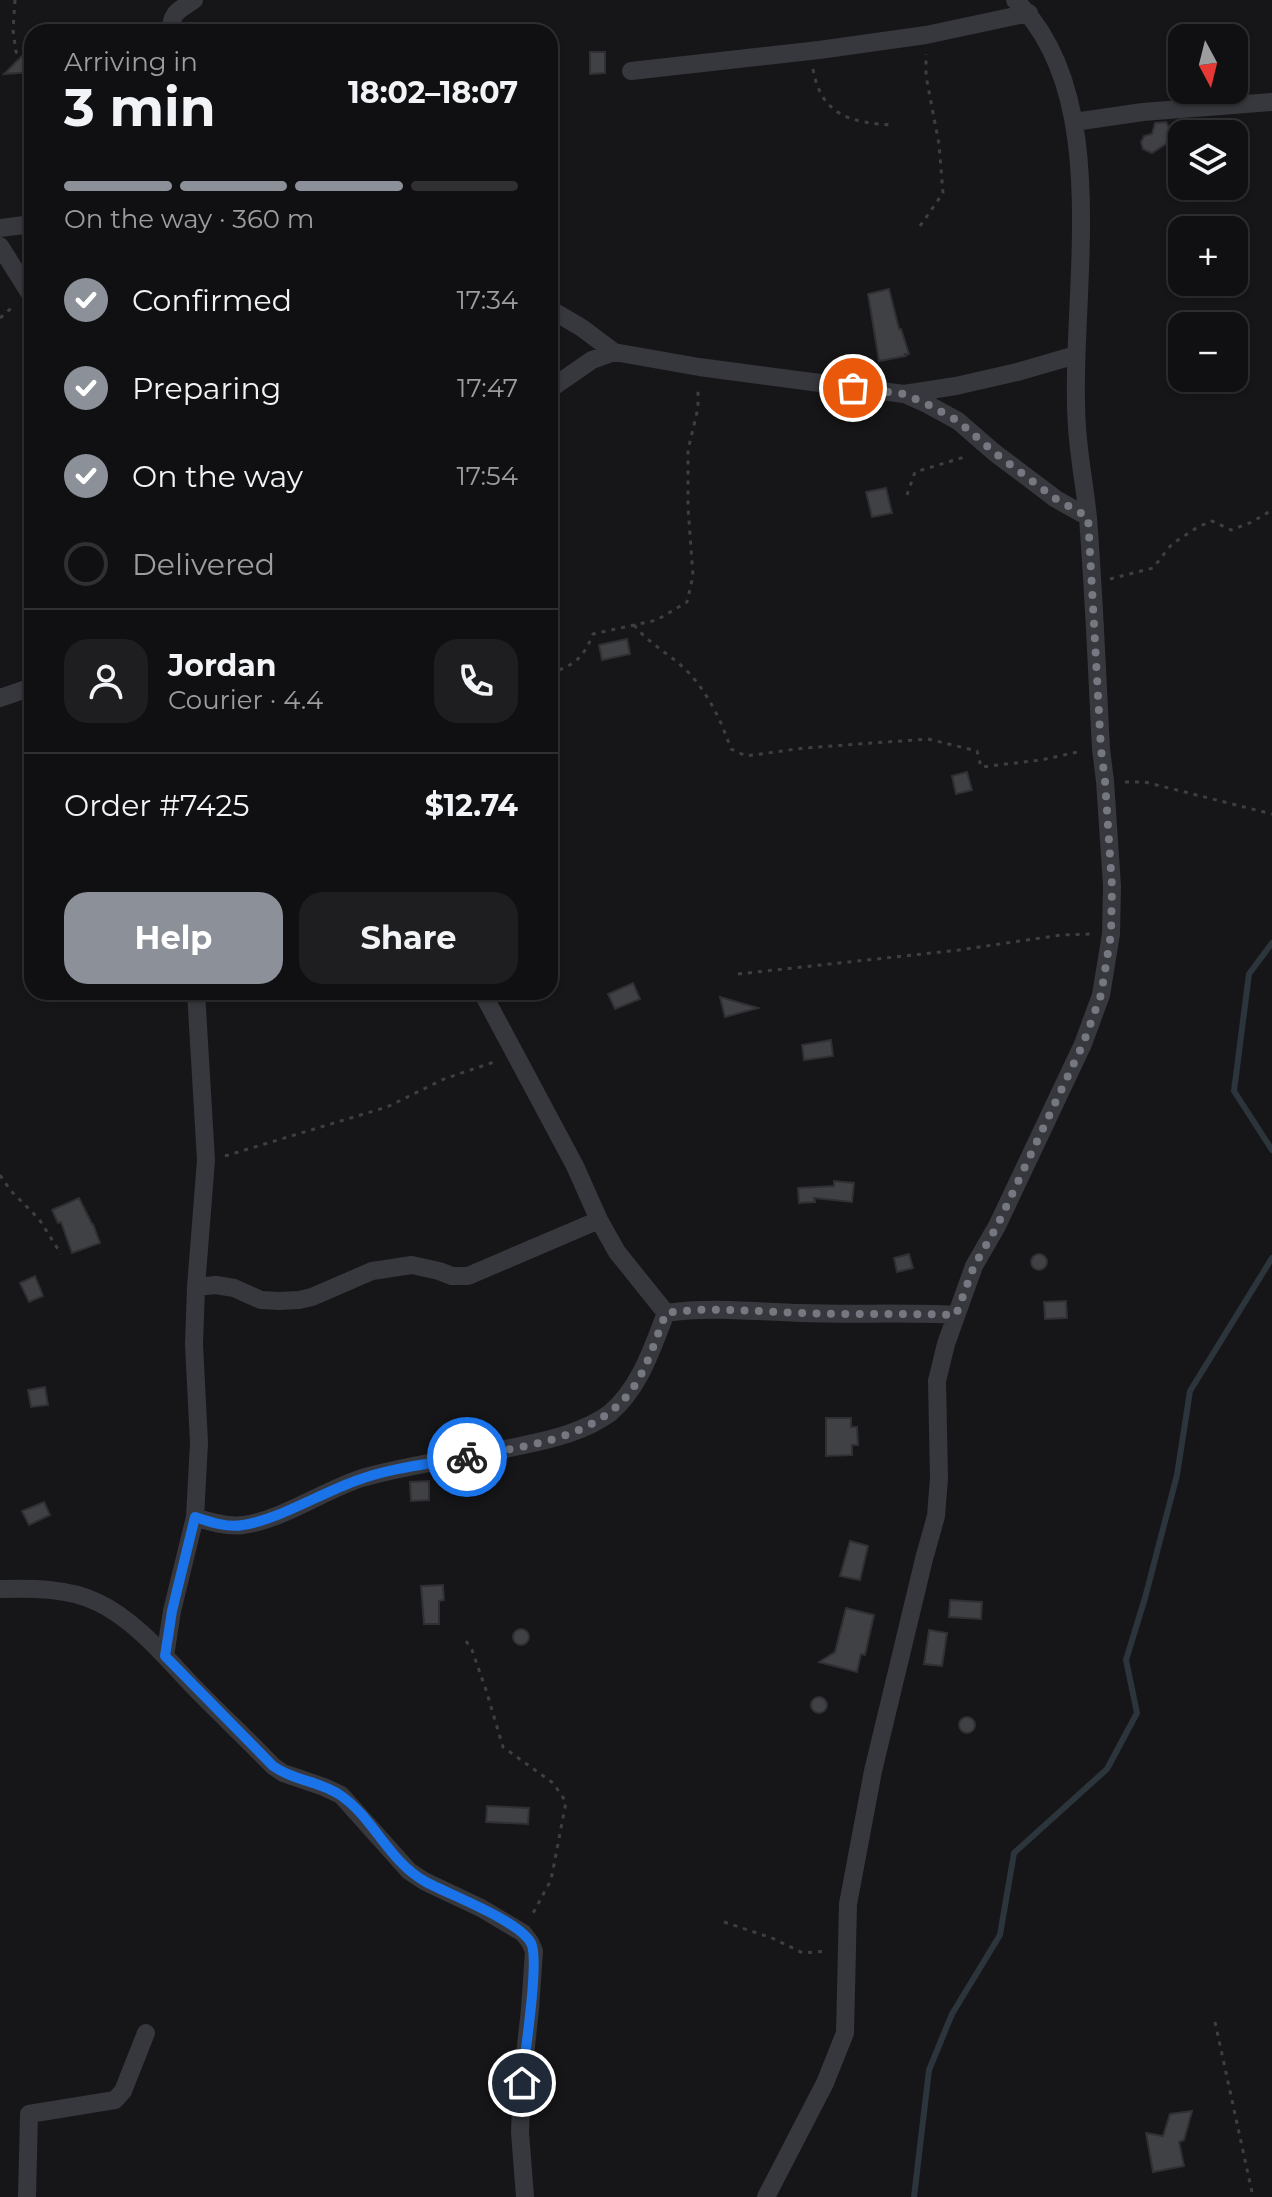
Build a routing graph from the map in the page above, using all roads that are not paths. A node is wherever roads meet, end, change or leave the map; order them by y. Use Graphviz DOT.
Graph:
graph roads {
  1 [pos="194,0"];
  2 [pos="1022,6"];
  3 [pos="171,24"];
  4 [pos="631,71"];
  5 [pos="1272,102"];
  6 [pos="1074,122"];
  7 [pos="24,225"];
  8 [pos="0,228"];
  9 [pos="0,246"];
  10 [pos="24,284"];
  11 [pos="558,314"];
  12 [pos="614,352"];
  13 [pos="1076,355"];
  14 [pos="558,383"];
  15 [pos="904,394"];
  16 [pos="1088,517"];
  17 [pos="24,690"];
  18 [pos="0,698"];
  19 [pos="196,1000"];
  20 [pos="486,1000"];
  21 [pos="599,1220"];
  22 [pos="196,1287"];
  23 [pos="666,1313"];
  24 [pos="956,1315"];
  25 [pos="195,1517"];
  26 [pos="0,1589"];
  27 [pos="165,1656"];
  28 [pos="146,2033"];
  29 [pos="27,2197"];
  30 [pos="525,2197"];
  31 [pos="766,2197"];
  1 -- 3 [label="street"];
  2 -- 4 [label="street"];
  2 -- 6 [label="street"];
  5 -- 6 [label="street"];
  6 -- 13 [label="street"];
  7 -- 8 [label="street"];
  9 -- 10 [label="street"];
  11 -- 12 [label="street"];
  12 -- 14 [label="street"];
  12 -- 15 [label="street"];
  13 -- 15 [label="street"];
  13 -- 16 [label="street"];
  15 -- 16 [label="street"];
  16 -- 24 [label="street"];
  17 -- 18 [label="street"];
  19 -- 22 [label="street"];
  20 -- 21 [label="street"];
  21 -- 22 [label="street"];
  21 -- 23 [label="street"];
  22 -- 25 [label="street"];
  23 -- 24 [label="street"];
  23 -- 25 [label="street"];
  24 -- 31 [label="street"];
  25 -- 27 [label="street"];
  26 -- 27 [label="street"];
  27 -- 30 [label="street"];
  28 -- 29 [label="street"];
}
